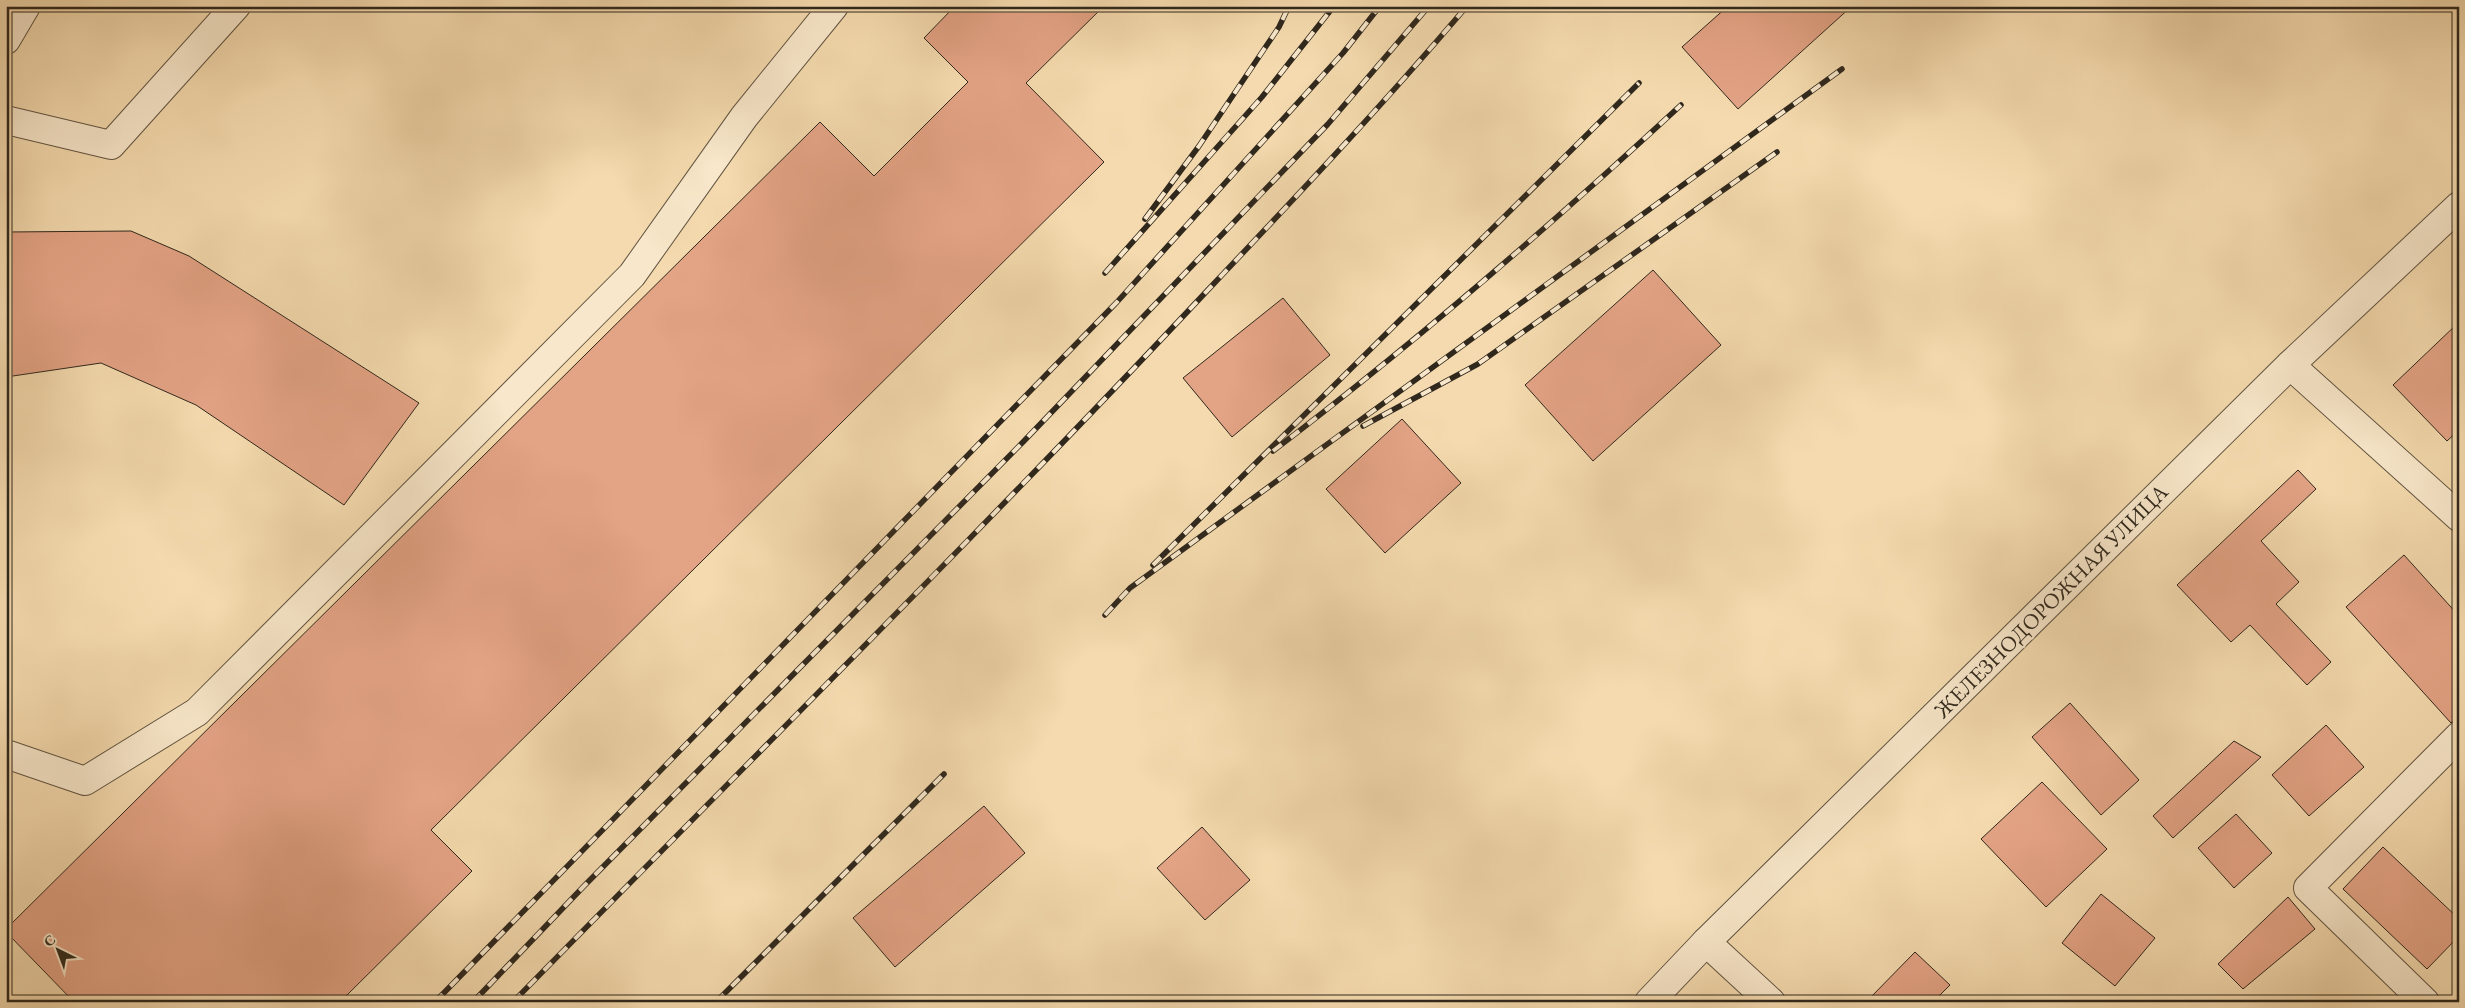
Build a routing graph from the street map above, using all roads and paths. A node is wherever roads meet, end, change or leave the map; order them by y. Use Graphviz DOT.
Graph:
graph roads {
  1 [pos="26,6"];
  2 [pos="236,6"];
  3 [pos="834,6"];
  4 [pos="6,40"];
  5 [pos="6,120"];
  6 [pos="2459,206"];
  7 [pos="2290,365"];
  8 [pos="2459,517"];
  9 [pos="2459,736"];
  10 [pos="6,754"];
  11 [pos="1706,942"];
  12 [pos="1649,1002"];
  13 [pos="1771,1002"];
  14 [pos="2425,1002"];
  1 -- 4 [label="street"];
  2 -- 5 [label="street"];
  3 -- 10 [label="street"];
  6 -- 7 [label="street, ЖЕЛЕЗНОДОРОЖНАЯ УЛИЦА"];
  7 -- 8 [label="street"];
  7 -- 11 [label="street, ЖЕЛЕЗНОДОРОЖНАЯ УЛИЦА"];
  9 -- 14 [label="street"];
  11 -- 12 [label="street, ЖЕЛЕЗНОДОРОЖНАЯ УЛИЦА"];
  11 -- 13 [label="street"];
}
